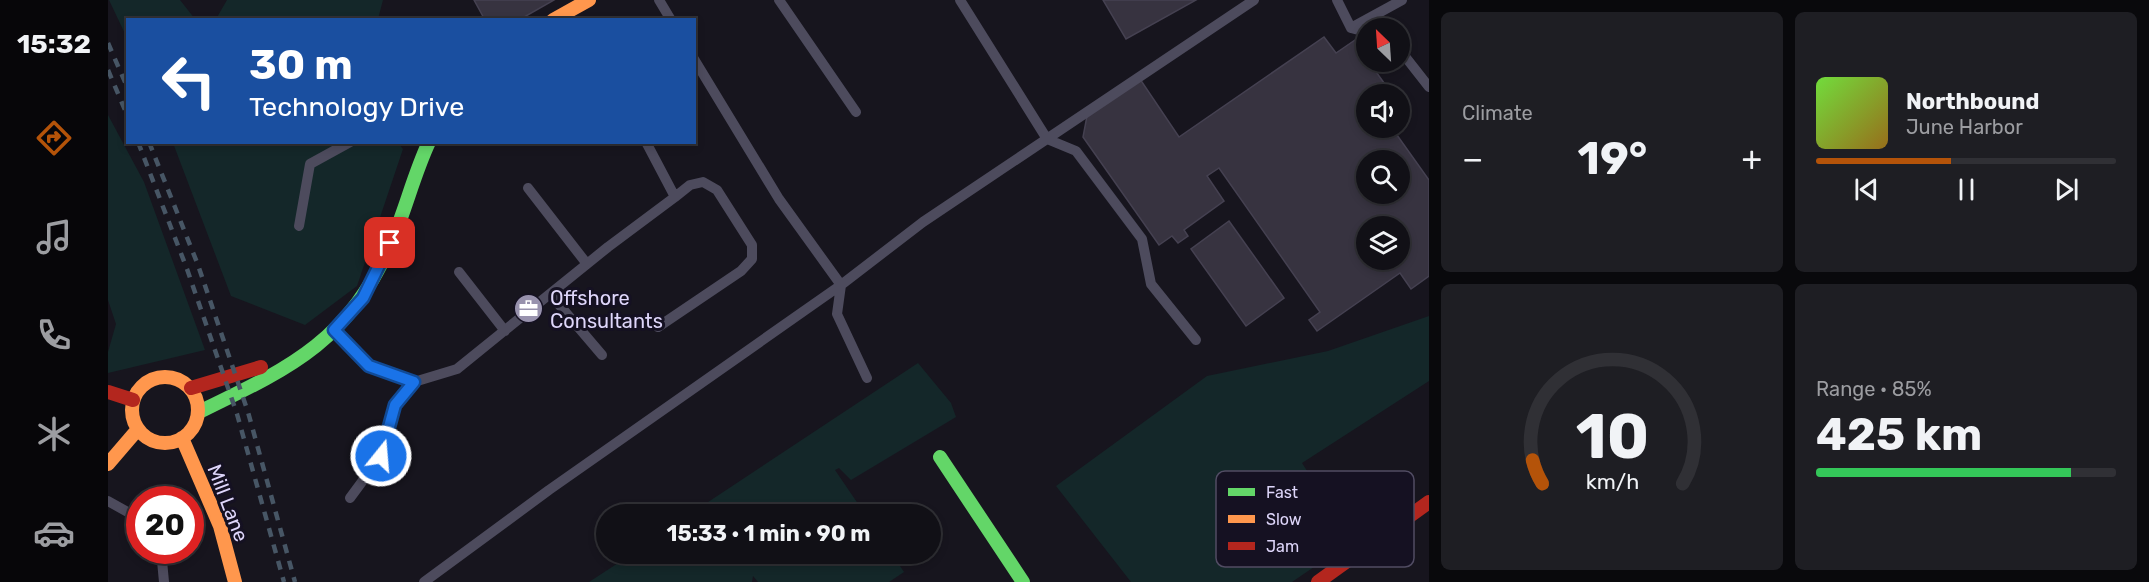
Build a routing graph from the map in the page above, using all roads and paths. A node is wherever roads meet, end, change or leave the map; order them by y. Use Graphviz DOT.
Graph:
graph roads {
  1 [pos="589,0"];
  2 [pos="659,0"];
  3 [pos="779,0"];
  4 [pos="960,0"];
  5 [pos="1254,0"];
  6 [pos="1337,0"];
  7 [pos="1402,0"];
  8 [pos="558,18"];
  9 [pos="670,18"];
  10 [pos="1351,28"];
  11 [pos="1356,29"];
  12 [pos="696,61"];
  13 [pos="1410,63"];
  14 [pos="1429,87"];
  15 [pos="856,112"];
  16 [pos="1047,139"];
  17 [pos="346,144"];
  18 [pos="428,144"];
  19 [pos="647,144"];
  20 [pos="528,188"];
  21 [pos="675,197"];
  22 [pos="299,226"];
  23 [pos="587,264"];
  24 [pos="459,272"];
  25 [pos="841,285"];
  26 [pos="550,294"];
  27 [pos="658,327"];
  28 [pos="334,330"];
  29 [pos="505,331"];
  30 [pos="1196,340"];
  31 [pos="602,355"];
  32 [pos="289,363"];
  33 [pos="867,378"];
  34 [pos="414,382"];
  35 [pos="191,388"];
  36 [pos="108,392"];
  37 [pos="133,400"];
  38 [pos="199,412"];
  39 [pos="138,429"];
  40 [pos="182,438"];
  41 [pos="940,457"];
  42 [pos="108,464"];
  43 [pos="350,498"];
  44 [pos="108,501"];
  45 [pos="1429,502"];
  46 [pos="126,511"];
  47 [pos="1414,513"];
  48 [pos="162,564"];
  49 [pos="1339,567"];
  50 [pos="164,582"];
  51 [pos="235,582"];
  52 [pos="424,582"];
  53 [pos="1023,582"];
  54 [pos="1318,582"];
  1 -- 8 [label="main road"];
  2 -- 9 [label="lane"];
  3 -- 15 [label="lane"];
  4 -- 16 [label="lane"];
  5 -- 16 [label="lane"];
  6 -- 10 [label="lane"];
  7 -- 10 [label="lane"];
  10 -- 11 [label="lane"];
  12 -- 25 [label="lane"];
  13 -- 14 [label="lane"];
  16 -- 25 [label="lane"];
  16 -- 30 [label="lane"];
  17 -- 22 [label="lane"];
  18 -- 28 [label="main road"];
  19 -- 21 [label="lane"];
  20 -- 23 [label="lane"];
  21 -- 23 [label="lane"];
  21 -- 27 [label="lane"];
  23 -- 26 [label="lane"];
  24 -- 29 [label="lane"];
  25 -- 33 [label="lane"];
  25 -- 52 [label="lane"];
  26 -- 29 [label="lane"];
  26 -- 31 [label="lane"];
  28 -- 32 [label="main road"];
  28 -- 34 [label="lane"];
  29 -- 34 [label="lane"];
  32 -- 35 [label="main road"];
  32 -- 38 [label="main road"];
  34 -- 43 [label="lane"];
  35 -- 37 [label="main road"];
  35 -- 38 [label="main road"];
  36 -- 37 [label="main road"];
  37 -- 39 [label="main road"];
  38 -- 40 [label="main road"];
  39 -- 40 [label="main road"];
  39 -- 42 [label="main road"];
  40 -- 51 [label="main road, Mill Lane"];
  41 -- 53 [label="main road"];
  44 -- 46 [label="lane"];
  45 -- 47 [label="main road"];
  48 -- 50 [label="lane"];
  49 -- 54 [label="main road"];
}
